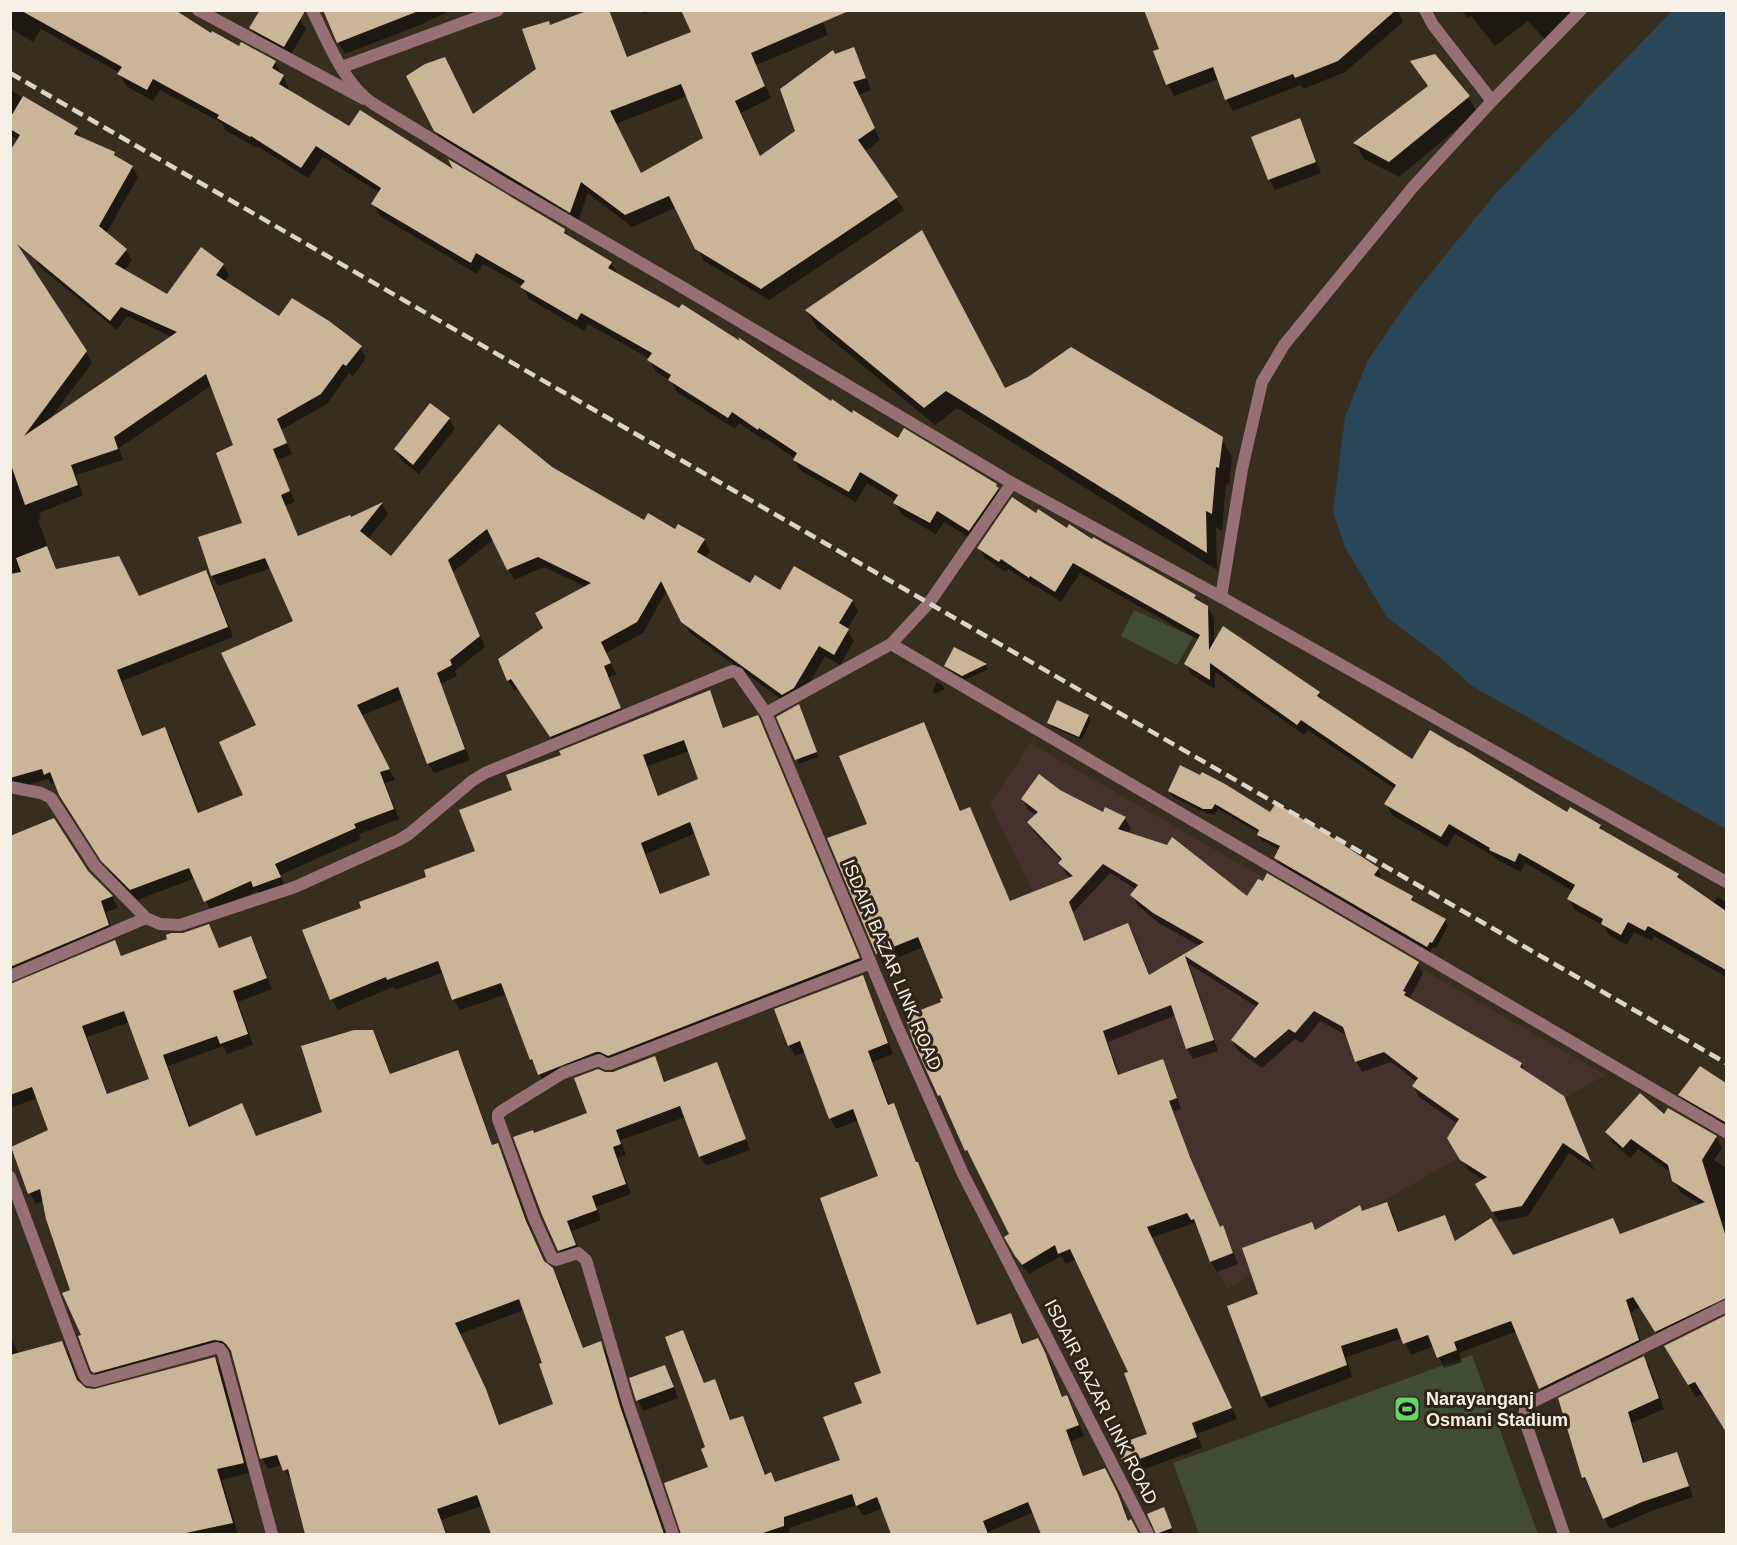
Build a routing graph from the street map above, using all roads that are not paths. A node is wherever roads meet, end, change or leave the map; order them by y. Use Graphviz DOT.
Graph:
graph roads {
  1 [pos="198,10"];
  2 [pos="312,10"];
  3 [pos="498,10"];
  4 [pos="1425,10"];
  5 [pos="1581,10"];
  6 [pos="342,67"];
  7 [pos="1492,101"];
  8 [pos="372,103"];
  9 [pos="1012,483"];
  10 [pos="1221,597"];
  11 [pos="891,644"];
  12 [pos="766,713"];
  13 [pos="10,787"];
  14 [pos="1726,882"];
  15 [pos="146,918"];
  16 [pos="871,963"];
  17 [pos="10,976"];
  18 [pos="1726,1132"];
  19 [pos="10,1177"];
  20 [pos="1726,1306"];
  21 [pos="272,1534"];
  22 [pos="673,1534"];
  23 [pos="1148,1534"];
  24 [pos="1564,1534"];
  1 -- 8 [label="street"];
  2 -- 6 [label="street"];
  3 -- 6 [label="street"];
  4 -- 7 [label="street"];
  5 -- 7 [label="street"];
  6 -- 8 [label="street"];
  7 -- 10 [label="street"];
  8 -- 9 [label="street"];
  9 -- 10 [label="street"];
  9 -- 11 [label="street"];
  10 -- 14 [label="street"];
  11 -- 12 [label="street"];
  11 -- 18 [label="street"];
  12 -- 15 [label="street, ISDAIR BAZAR LINK ROAD"];
  12 -- 16 [label="street, ISDAIR BAZAR LINK ROAD"];
  13 -- 15 [label="street"];
  15 -- 17 [label="street"];
  16 -- 22 [label="street"];
  16 -- 23 [label="street, ISDAIR BAZAR LINK ROAD"];
  19 -- 21 [label="street"];
  20 -- 24 [label="street"];
}
